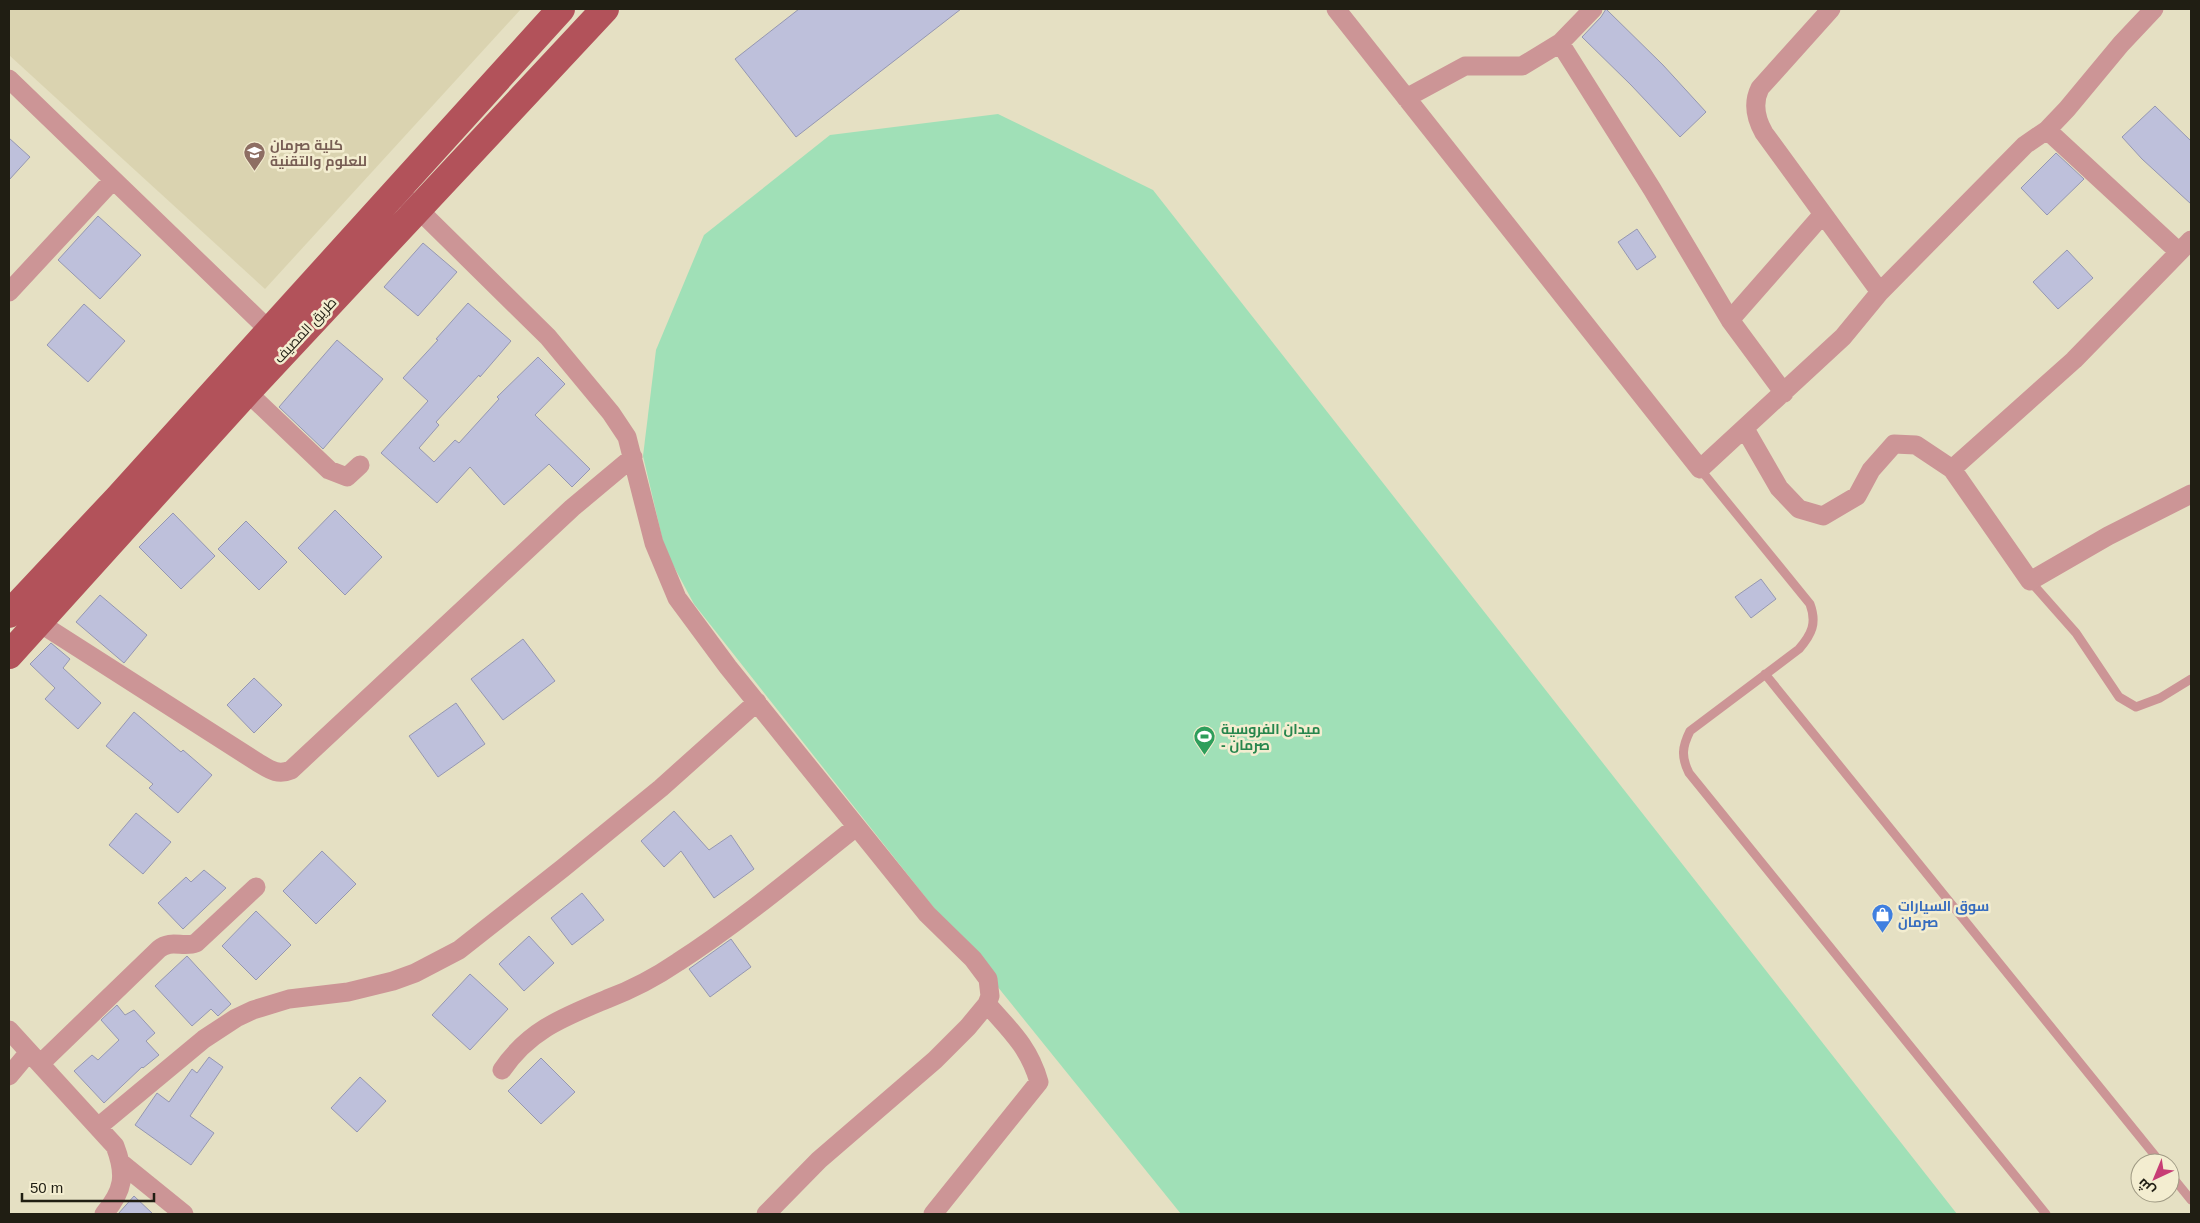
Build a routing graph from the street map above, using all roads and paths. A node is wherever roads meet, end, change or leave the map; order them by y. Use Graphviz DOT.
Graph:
graph roads {
  1 [pos="561,9"];
  2 [pos="605,9"];
  3 [pos="1336,9"];
  4 [pos="1593,9"];
  5 [pos="1831,9"];
  6 [pos="2154,9"];
  7 [pos="1560,42"];
  8 [pos="9,79"];
  9 [pos="1406,98"];
  10 [pos="2046,130"];
  11 [pos="114,180"];
  12 [pos="396,190"];
  13 [pos="419,210"];
  14 [pos="1823,214"];
  15 [pos="2185,246"];
  16 [pos="9,292"];
  17 [pos="1880,292"];
  18 [pos="1730,320"];
  19 [pos="269,330"];
  20 [pos="247,392"];
  21 [pos="1784,393"];
  22 [pos="1745,429"];
  23 [pos="633,457"];
  24 [pos="360,465"];
  25 [pos="1700,469"];
  26 [pos="1952,469"];
  27 [pos="2191,494"];
  28 [pos="2030,581"];
  29 [pos="9,614"];
  30 [pos="38,622"];
  31 [pos="9,655"];
  32 [pos="1765,674"];
  33 [pos="2191,679"];
  34 [pos="757,702"];
  35 [pos="856,827"];
  36 [pos="256,886"];
  37 [pos="987,1004"];
  38 [pos="9,1030"];
  39 [pos="35,1058"];
  40 [pos="502,1070"];
  41 [pos="9,1076"];
  42 [pos="98,1126"];
  43 [pos="2153,1153"];
  44 [pos="121,1163"];
  45 [pos="2180,1186"];
  46 [pos="2191,1200"];
  47 [pos="104,1214"];
  48 [pos="184,1214"];
  49 [pos="766,1214"];
  50 [pos="933,1214"];
  51 [pos="2046,1214"];
  1 -- 12 [label="main road, طريق المصيف"];
  2 -- 13 [label="main road, طريق المصيف"];
  3 -- 9 [label="street"];
  4 -- 7 [label="street"];
  5 -- 14 [label="street"];
  6 -- 10 [label="street"];
  7 -- 9 [label="street"];
  7 -- 18 [label="street"];
  8 -- 11 [label="street"];
  9 -- 25 [label="street"];
  10 -- 15 [label="street"];
  10 -- 17 [label="street"];
  11 -- 16 [label="street"];
  11 -- 19 [label="street"];
  12 -- 13 [label="street"];
  12 -- 19 [label="main road, طريق المصيف"];
  13 -- 20 [label="main road, طريق المصيف"];
  13 -- 23 [label="street"];
  14 -- 17 [label="street"];
  14 -- 18 [label="street"];
  15 -- 26 [label="street"];
  17 -- 21 [label="street"];
  18 -- 21 [label="street"];
  19 -- 29 [label="main road, طريق المصيف"];
  20 -- 24 [label="street"];
  20 -- 30 [label="main road, طريق المصيف"];
  21 -- 22 [label="street"];
  22 -- 25 [label="street"];
  22 -- 26 [label="street"];
  23 -- 30 [label="street"];
  23 -- 34 [label="street"];
  25 -- 32 [label="lane"];
  26 -- 28 [label="street"];
  27 -- 28 [label="street"];
  28 -- 33 [label="lane"];
  30 -- 31 [label="main road, طريق المصيف"];
  32 -- 43 [label="lane"];
  32 -- 51 [label="lane"];
  34 -- 35 [label="street"];
  34 -- 42 [label="street"];
  35 -- 37 [label="street"];
  35 -- 40 [label="street"];
  36 -- 39 [label="street"];
  37 -- 49 [label="street"];
  37 -- 50 [label="street"];
  38 -- 39 [label="street"];
  39 -- 41 [label="street"];
  39 -- 42 [label="street"];
  42 -- 44 [label="street"];
  44 -- 47 [label="street"];
  44 -- 48 [label="street"];
  45 -- 46 [label="lane"];
}
